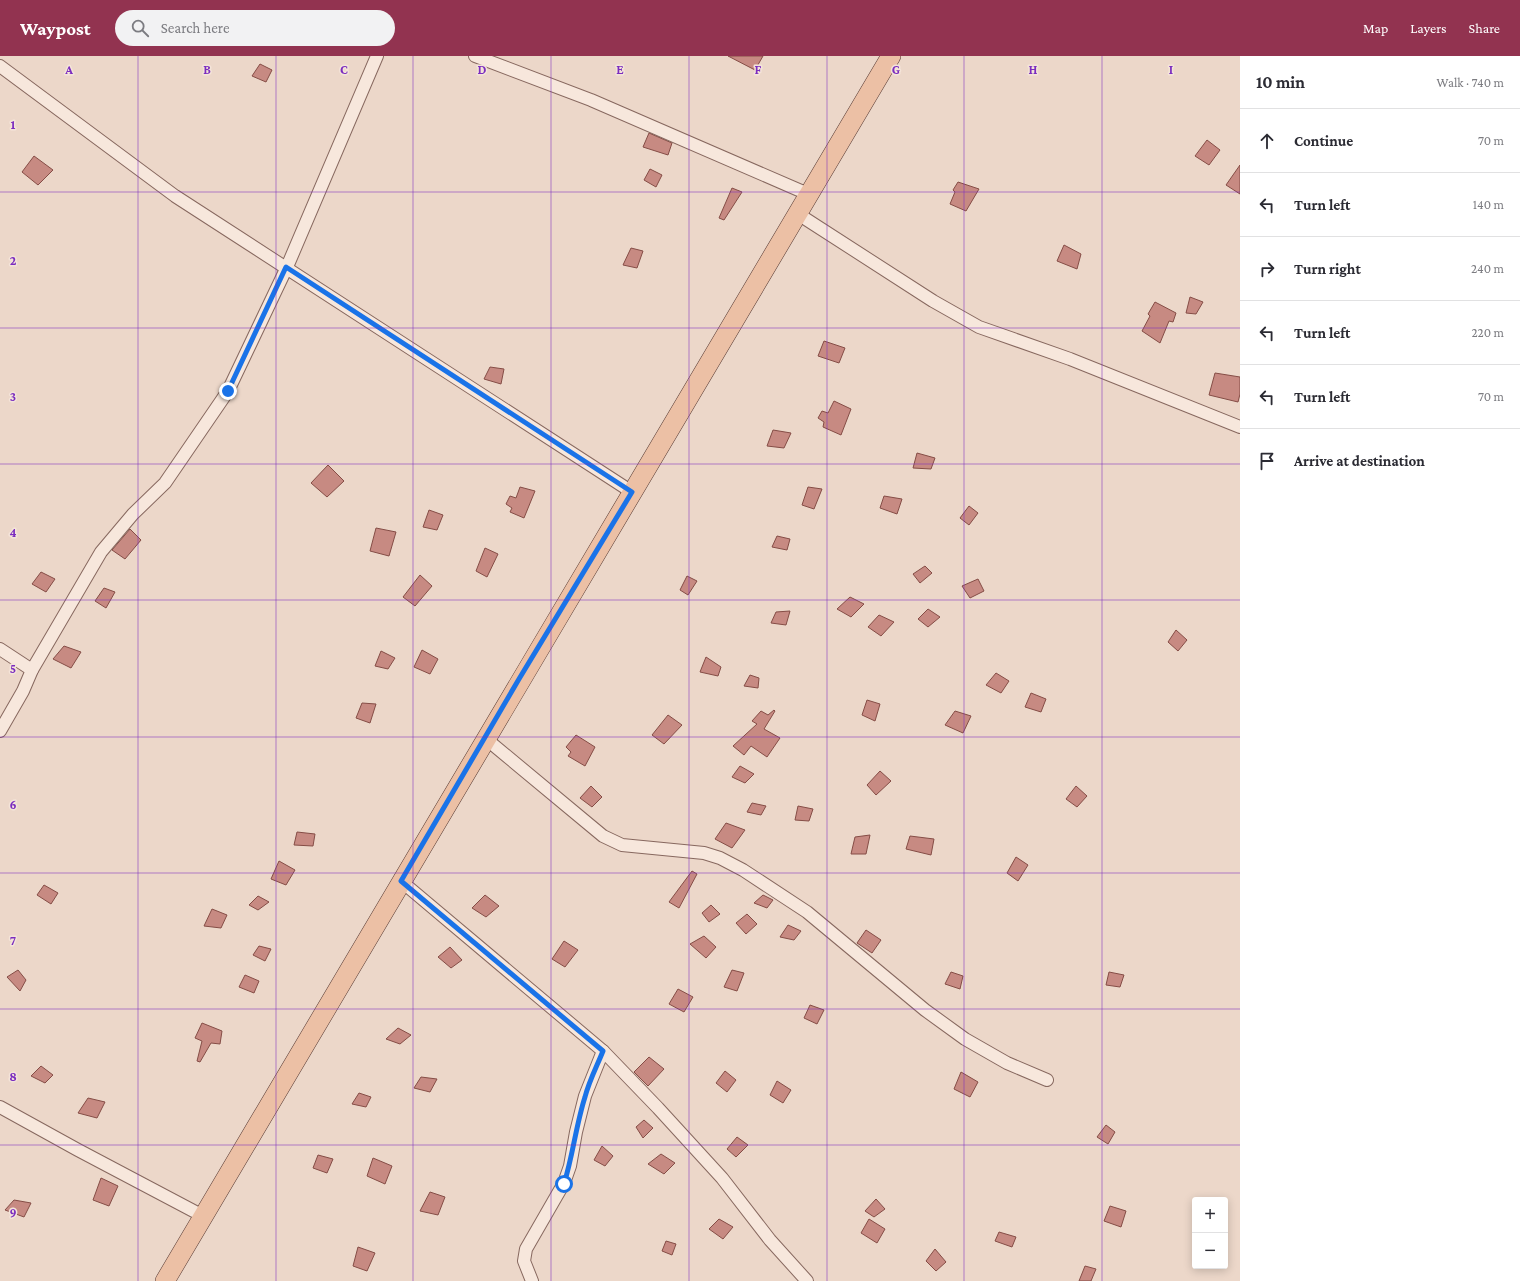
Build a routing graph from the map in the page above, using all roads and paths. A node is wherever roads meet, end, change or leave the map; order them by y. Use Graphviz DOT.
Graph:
graph roads {
  1 [pos="377,56"];
  2 [pos="475,56"];
  3 [pos="891,56"];
  4 [pos="0,66"];
  5 [pos="808,194"];
  6 [pos="798,214"];
  7 [pos="286,267"];
  8 [pos="1240,427"];
  9 [pos="632,492"];
  10 [pos="0,650"];
  11 [pos="32,670"];
  12 [pos="0,731"];
  13 [pos="485,738"];
  14 [pos="401,881"];
  15 [pos="603,1051"];
  16 [pos="1047,1080"];
  17 [pos="0,1107"];
  18 [pos="204,1216"];
  19 [pos="165,1281"];
  20 [pos="532,1281"];
  21 [pos="808,1281"];
  1 -- 7 [label="street"];
  2 -- 5 [label="street"];
  3 -- 5 [label="main road"];
  4 -- 7 [label="street"];
  5 -- 6 [label="main road"];
  6 -- 8 [label="street"];
  6 -- 9 [label="main road"];
  7 -- 9 [label="street"];
  7 -- 11 [label="street"];
  9 -- 13 [label="main road"];
  10 -- 11 [label="street"];
  11 -- 12 [label="street"];
  13 -- 14 [label="main road"];
  13 -- 16 [label="street"];
  14 -- 15 [label="street"];
  14 -- 18 [label="main road"];
  15 -- 20 [label="street"];
  15 -- 21 [label="street"];
  17 -- 18 [label="street"];
  18 -- 19 [label="main road"];
}
